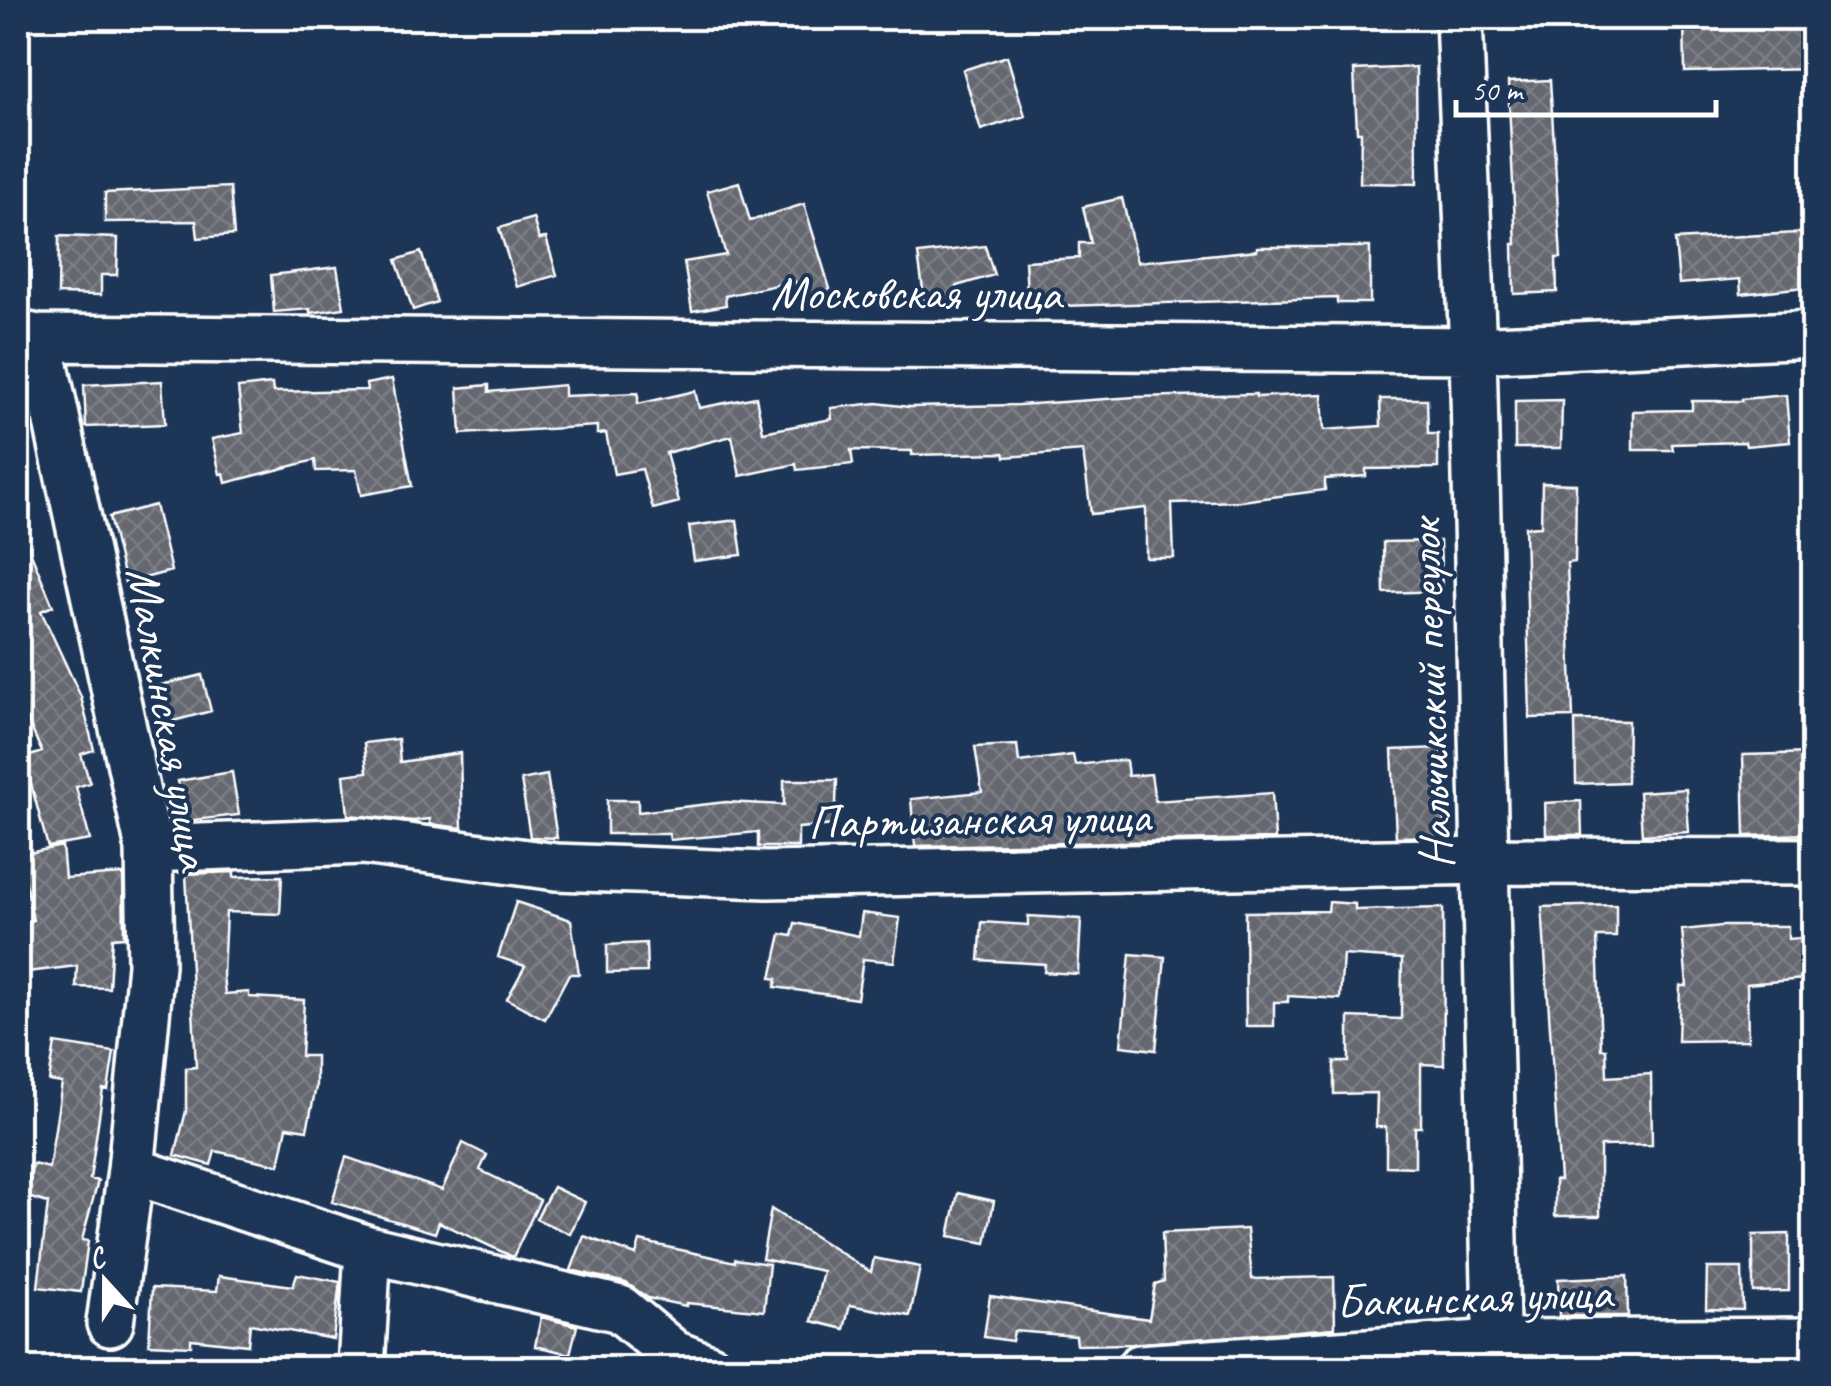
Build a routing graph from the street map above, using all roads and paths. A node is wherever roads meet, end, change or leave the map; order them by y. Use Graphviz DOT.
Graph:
graph roads {
  1 [pos="1459,18"];
  2 [pos="1814,334"];
  3 [pos="28,336"];
  4 [pos="1473,350"];
  5 [pos="149,849"];
  6 [pos="1488,861"];
  7 [pos="1814,862"];
  8 [pos="130,1170"];
  9 [pos="368,1249"];
  10 [pos="110,1324"];
  11 [pos="1814,1342"];
  12 [pos="1496,1356"];
  13 [pos="684,1364"];
  14 [pos="360,1368"];
  15 [pos="1140,1368"];
  1 -- 4 [label="street, Нальчикский переулок"];
  2 -- 4 [label="street, Московская улица"];
  3 -- 4 [label="street, Московская улица"];
  3 -- 5 [label="street, Малкинская улица"];
  4 -- 6 [label="street, Нальчикский переулок"];
  5 -- 6 [label="street, Партизанская улица"];
  5 -- 8 [label="street, Малкинская улица"];
  6 -- 7 [label="street, Партизанская улица"];
  6 -- 12 [label="street, Нальчикский переулок"];
  8 -- 9 [label="street"];
  8 -- 10 [label="street, Малкинская улица"];
  9 -- 13 [label="street"];
  9 -- 14 [label="street"];
  11 -- 12 [label="street, Бакинская улица"];
  12 -- 15 [label="street, Бакинская улица"];
}
